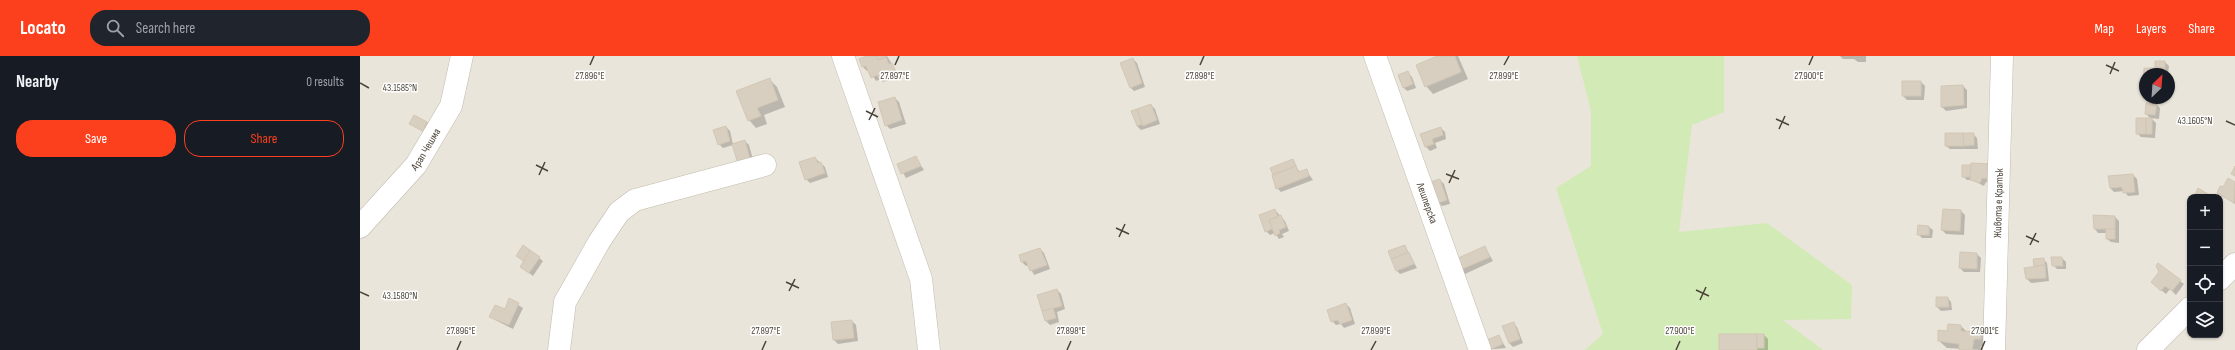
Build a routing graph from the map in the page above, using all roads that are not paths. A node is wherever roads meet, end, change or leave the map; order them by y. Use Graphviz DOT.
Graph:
graph roads {
  1 [pos="462,56"];
  2 [pos="843,56"];
  3 [pos="1375,56"];
  4 [pos="2002,56"];
  5 [pos="764,165"];
  6 [pos="360,226"];
  7 [pos="2235,264"];
  8 [pos="2223,276"];
  9 [pos="2187,311"];
  10 [pos="559,350"];
  11 [pos="929,350"];
  12 [pos="1480,350"];
  13 [pos="1994,350"];
  14 [pos="2148,350"];
  1 -- 6 [label="street, Арап Чешма"];
  2 -- 11 [label="street"];
  3 -- 12 [label="street, Лешперска"];
  4 -- 13 [label="street, Живота е Кратък"];
  5 -- 10 [label="street"];
  7 -- 8 [label="street"];
  9 -- 14 [label="street"];
}
